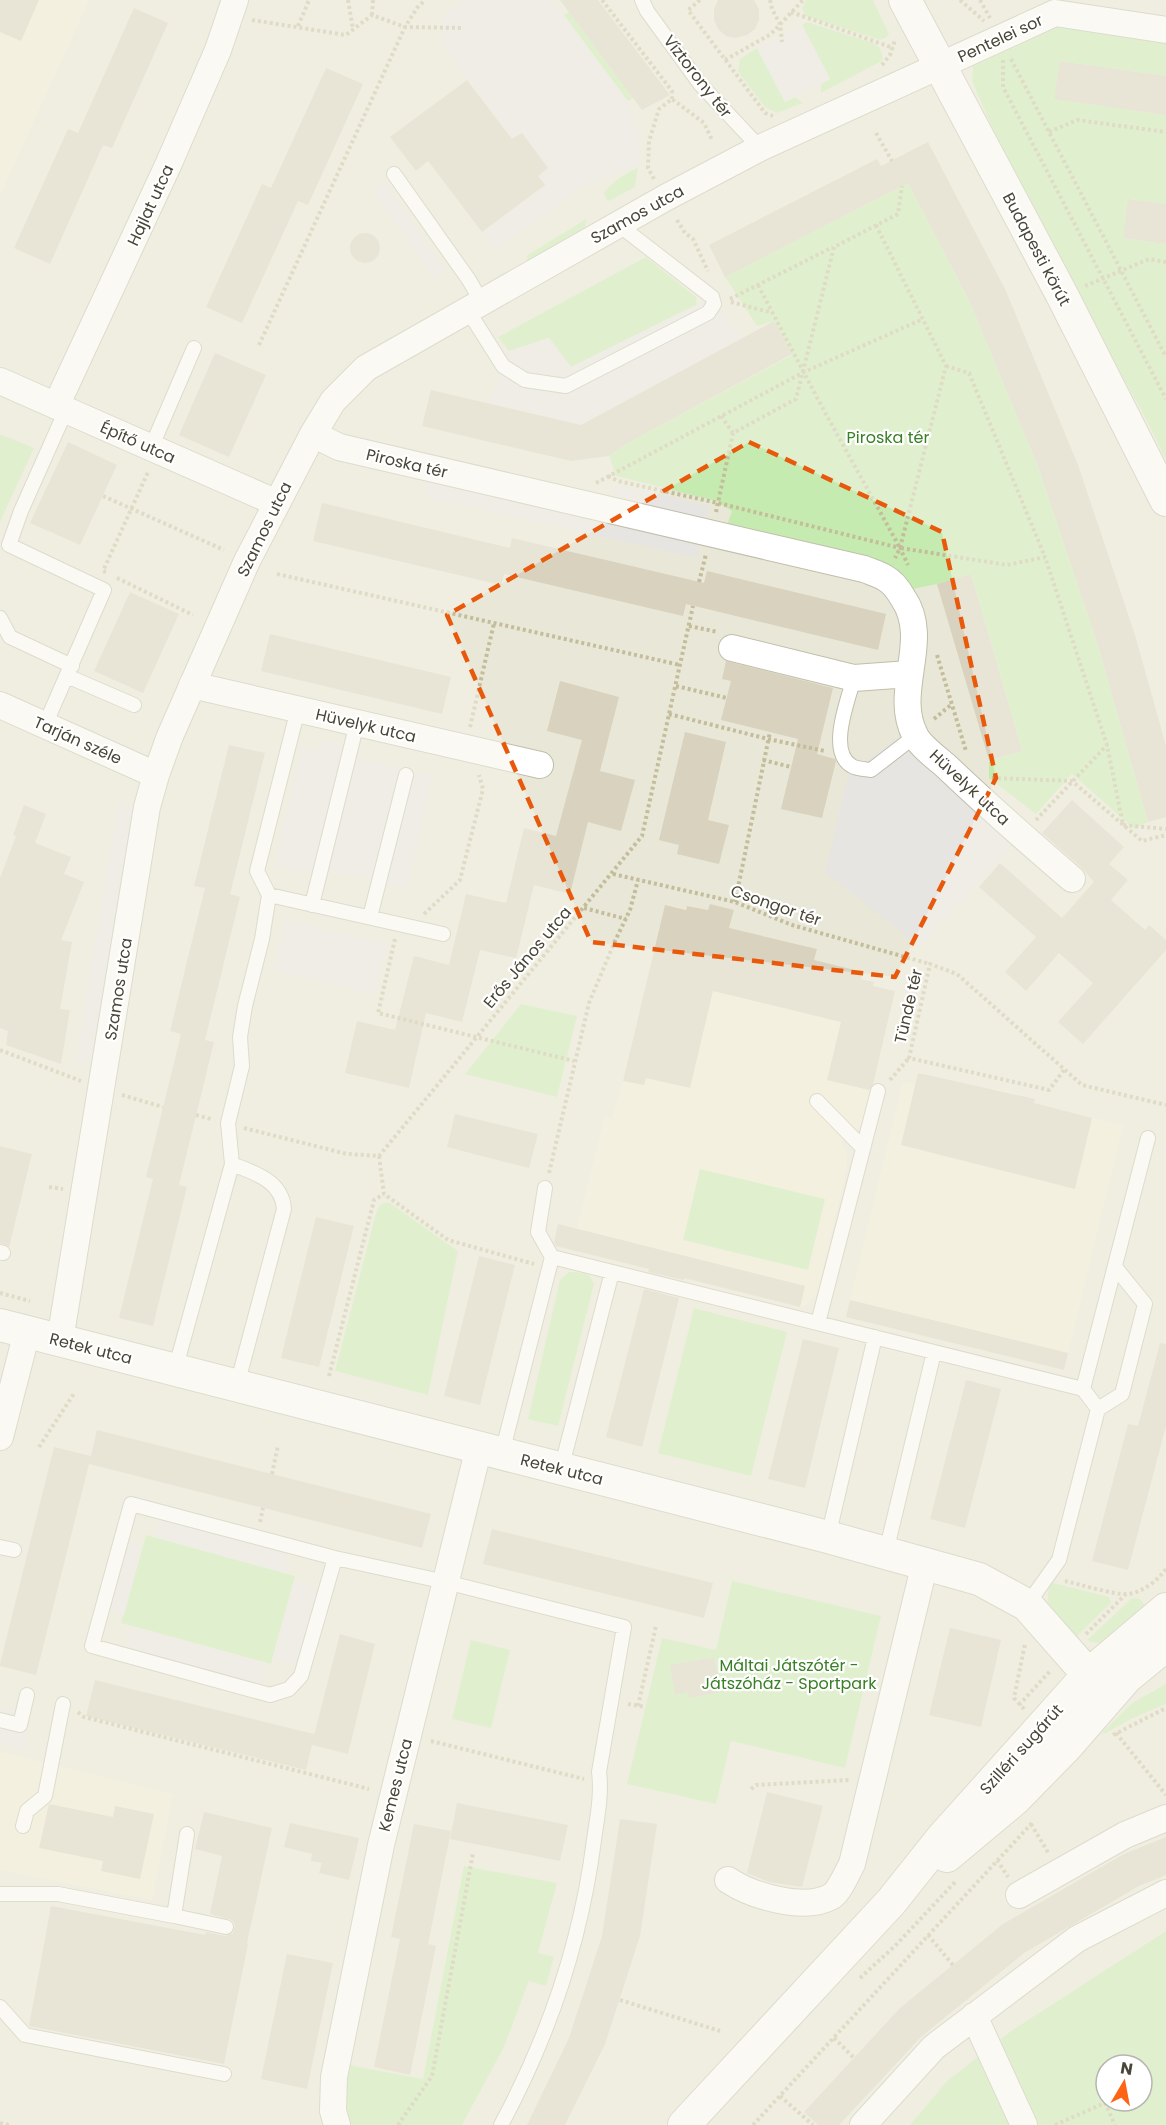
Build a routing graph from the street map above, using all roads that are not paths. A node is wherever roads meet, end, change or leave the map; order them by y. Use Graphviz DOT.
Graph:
graph roads {
  1 [pos="642,0"];
  2 [pos="905,0"];
  3 [pos="234,6"];
  4 [pos="1166,30"];
  5 [pos="941,66"];
  6 [pos="760,148"];
  7 [pos="394,174"];
  8 [pos="619,225"];
  9 [pos="474,305"];
  10 [pos="194,348"];
  11 [pos="0,381"];
  12 [pos="61,408"];
  13 [pos="313,434"];
  14 [pos="154,449"];
  15 [pos="1166,500"];
  16 [pos="276,503"];
  17 [pos="910,607"];
  18 [pos="0,618"];
  19 [pos="732,648"];
  20 [pos="70,671"];
  21 [pos="909,674"];
  22 [pos="854,678"];
  23 [pos="192,685"];
  24 [pos="0,705"];
  25 [pos="134,705"];
  26 [pos="298,710"];
  27 [pos="357,723"];
  28 [pos="45,725"];
  29 [pos="915,736"];
  30 [pos="540,765"];
  31 [pos="156,775"];
  32 [pos="406,775"];
  33 [pos="1072,879"];
  34 [pos="268,895"];
  35 [pos="312,904"];
  36 [pos="370,917"];
  37 [pos="443,934"];
  38 [pos="878,1090"];
  39 [pos="817,1101"];
  40 [pos="1148,1138"];
  41 [pos="863,1148"];
  42 [pos="232,1164"];
  43 [pos="545,1188"];
  44 [pos="550,1262"];
  45 [pos="1115,1267"];
  46 [pos="612,1272"];
  47 [pos="818,1323"];
  48 [pos="14,1328"];
  49 [pos="875,1337"];
  50 [pos="60,1340"];
  51 [pos="934,1352"];
  52 [pos="175,1370"];
  53 [pos="237,1385"];
  54 [pos="1083,1389"];
  55 [pos="1098,1409"];
  56 [pos="0,1437"];
  57 [pos="491,1450"];
  58 [pos="561,1468"];
  59 [pos="828,1537"];
  60 [pos="886,1552"];
  61 [pos="335,1558"];
  62 [pos="925,1563"];
  63 [pos="446,1582"];
  64 [pos="1027,1605"];
  65 [pos="1166,1609"];
  66 [pos="1166,1645"];
  67 [pos="1098,1686"];
  68 [pos="27,1695"];
  69 [pos="67,1705"];
  70 [pos="0,1720"];
  71 [pos="1166,1818"];
  72 [pos="23,1826"];
  73 [pos="187,1834"];
  74 [pos="728,1880"];
  75 [pos="1166,1893"];
  76 [pos="0,1894"];
  77 [pos="1019,1895"];
  78 [pos="174,1916"];
  79 [pos="226,1927"];
  80 [pos="0,2007"];
  81 [pos="974,2016"];
  82 [pos="224,2074"];
  83 [pos="337,2125"];
  84 [pos="501,2125"];
  85 [pos="684,2125"];
  86 [pos="863,2125"];
  87 [pos="1024,2125"];
  1 -- 6 [label="lane, Víztorony tér"];
  2 -- 5 [label="street, Budapesti körút"];
  3 -- 12 [label="street, Hajlat utca"];
  4 -- 5 [label="street, Pentelei sor"];
  5 -- 6 [label="street, Szamos utca"];
  5 -- 15 [label="street, Budapesti körút"];
  6 -- 8 [label="street, Szamos utca"];
  7 -- 9 [label="lane"];
  8 -- 9 [label="street, Szamos utca"];
  8 -- 9 [label="lane"];
  9 -- 13 [label="street, Szamos utca"];
  10 -- 14 [label="lane"];
  11 -- 12 [label="street, Építő utca"];
  12 -- 14 [label="street, Építő utca"];
  12 -- 20 [label="lane"];
  13 -- 16 [label="street, Szamos utca"];
  13 -- 17 [label="street, Piroska tér"];
  14 -- 16 [label="street, Építő utca"];
  16 -- 23 [label="street, Szamos utca"];
  17 -- 21 [label="street, Hüvelyk utca"];
  18 -- 20 [label="lane"];
  19 -- 22 [label="street"];
  20 -- 25 [label="lane"];
  20 -- 28 [label="lane"];
  21 -- 22 [label="street"];
  21 -- 29 [label="street, Hüvelyk utca"];
  22 -- 29 [label="lane"];
  23 -- 26 [label="street, Hüvelyk utca"];
  23 -- 31 [label="street, Szamos utca"];
  24 -- 28 [label="street, Tarján széle"];
  26 -- 27 [label="street, Hüvelyk utca"];
  26 -- 34 [label="lane"];
  27 -- 30 [label="street, Hüvelyk utca"];
  27 -- 35 [label="lane"];
  28 -- 31 [label="street, Tarján széle"];
  29 -- 33 [label="street, Hüvelyk utca"];
  31 -- 50 [label="street, Szamos utca"];
  32 -- 36 [label="lane"];
  34 -- 35 [label="lane"];
  34 -- 42 [label="lane"];
  35 -- 36 [label="lane"];
  36 -- 37 [label="lane"];
  38 -- 41 [label="lane"];
  39 -- 41 [label="lane"];
  40 -- 45 [label="lane"];
  41 -- 47 [label="lane"];
  42 -- 52 [label="lane"];
  42 -- 53 [label="lane"];
  43 -- 44 [label="lane"];
  44 -- 46 [label="lane"];
  44 -- 57 [label="lane"];
  45 -- 54 [label="lane"];
  45 -- 55 [label="lane"];
  46 -- 47 [label="lane"];
  46 -- 58 [label="lane"];
  47 -- 49 [label="lane"];
  48 -- 50 [label="street, Retek utca"];
  48 -- 56 [label="street"];
  49 -- 51 [label="lane"];
  49 -- 59 [label="lane"];
  50 -- 52 [label="street, Retek utca"];
  51 -- 54 [label="lane"];
  51 -- 60 [label="lane"];
  52 -- 53 [label="street, Retek utca"];
  53 -- 57 [label="street, Retek utca"];
  54 -- 55 [label="lane"];
  55 -- 64 [label="lane"];
  57 -- 58 [label="street, Retek utca"];
  57 -- 63 [label="street, Kemes utca"];
  58 -- 59 [label="street, Retek utca"];
  59 -- 60 [label="street, Retek utca"];
  60 -- 62 [label="street, Retek utca"];
  61 -- 61 [label="lane"];
  61 -- 63 [label="lane"];
  62 -- 64 [label="street, Retek utca"];
  62 -- 74 [label="street"];
  63 -- 83 [label="street, Kemes utca"];
  63 -- 84 [label="lane"];
  64 -- 67 [label="street, Retek utca"];
  65 -- 67 [label="street, Szilléri sugárút"];
  66 -- 67 [label="street, Szilléri sugárút"];
  67 -- 85 [label="street, Szilléri sugárút"];
  68 -- 70 [label="lane"];
  69 -- 72 [label="lane"];
  71 -- 77 [label="street"];
  73 -- 78 [label="lane"];
  75 -- 81 [label="street"];
  76 -- 78 [label="lane"];
  78 -- 79 [label="lane"];
  80 -- 82 [label="lane"];
  81 -- 86 [label="street"];
  81 -- 87 [label="street"];
}
